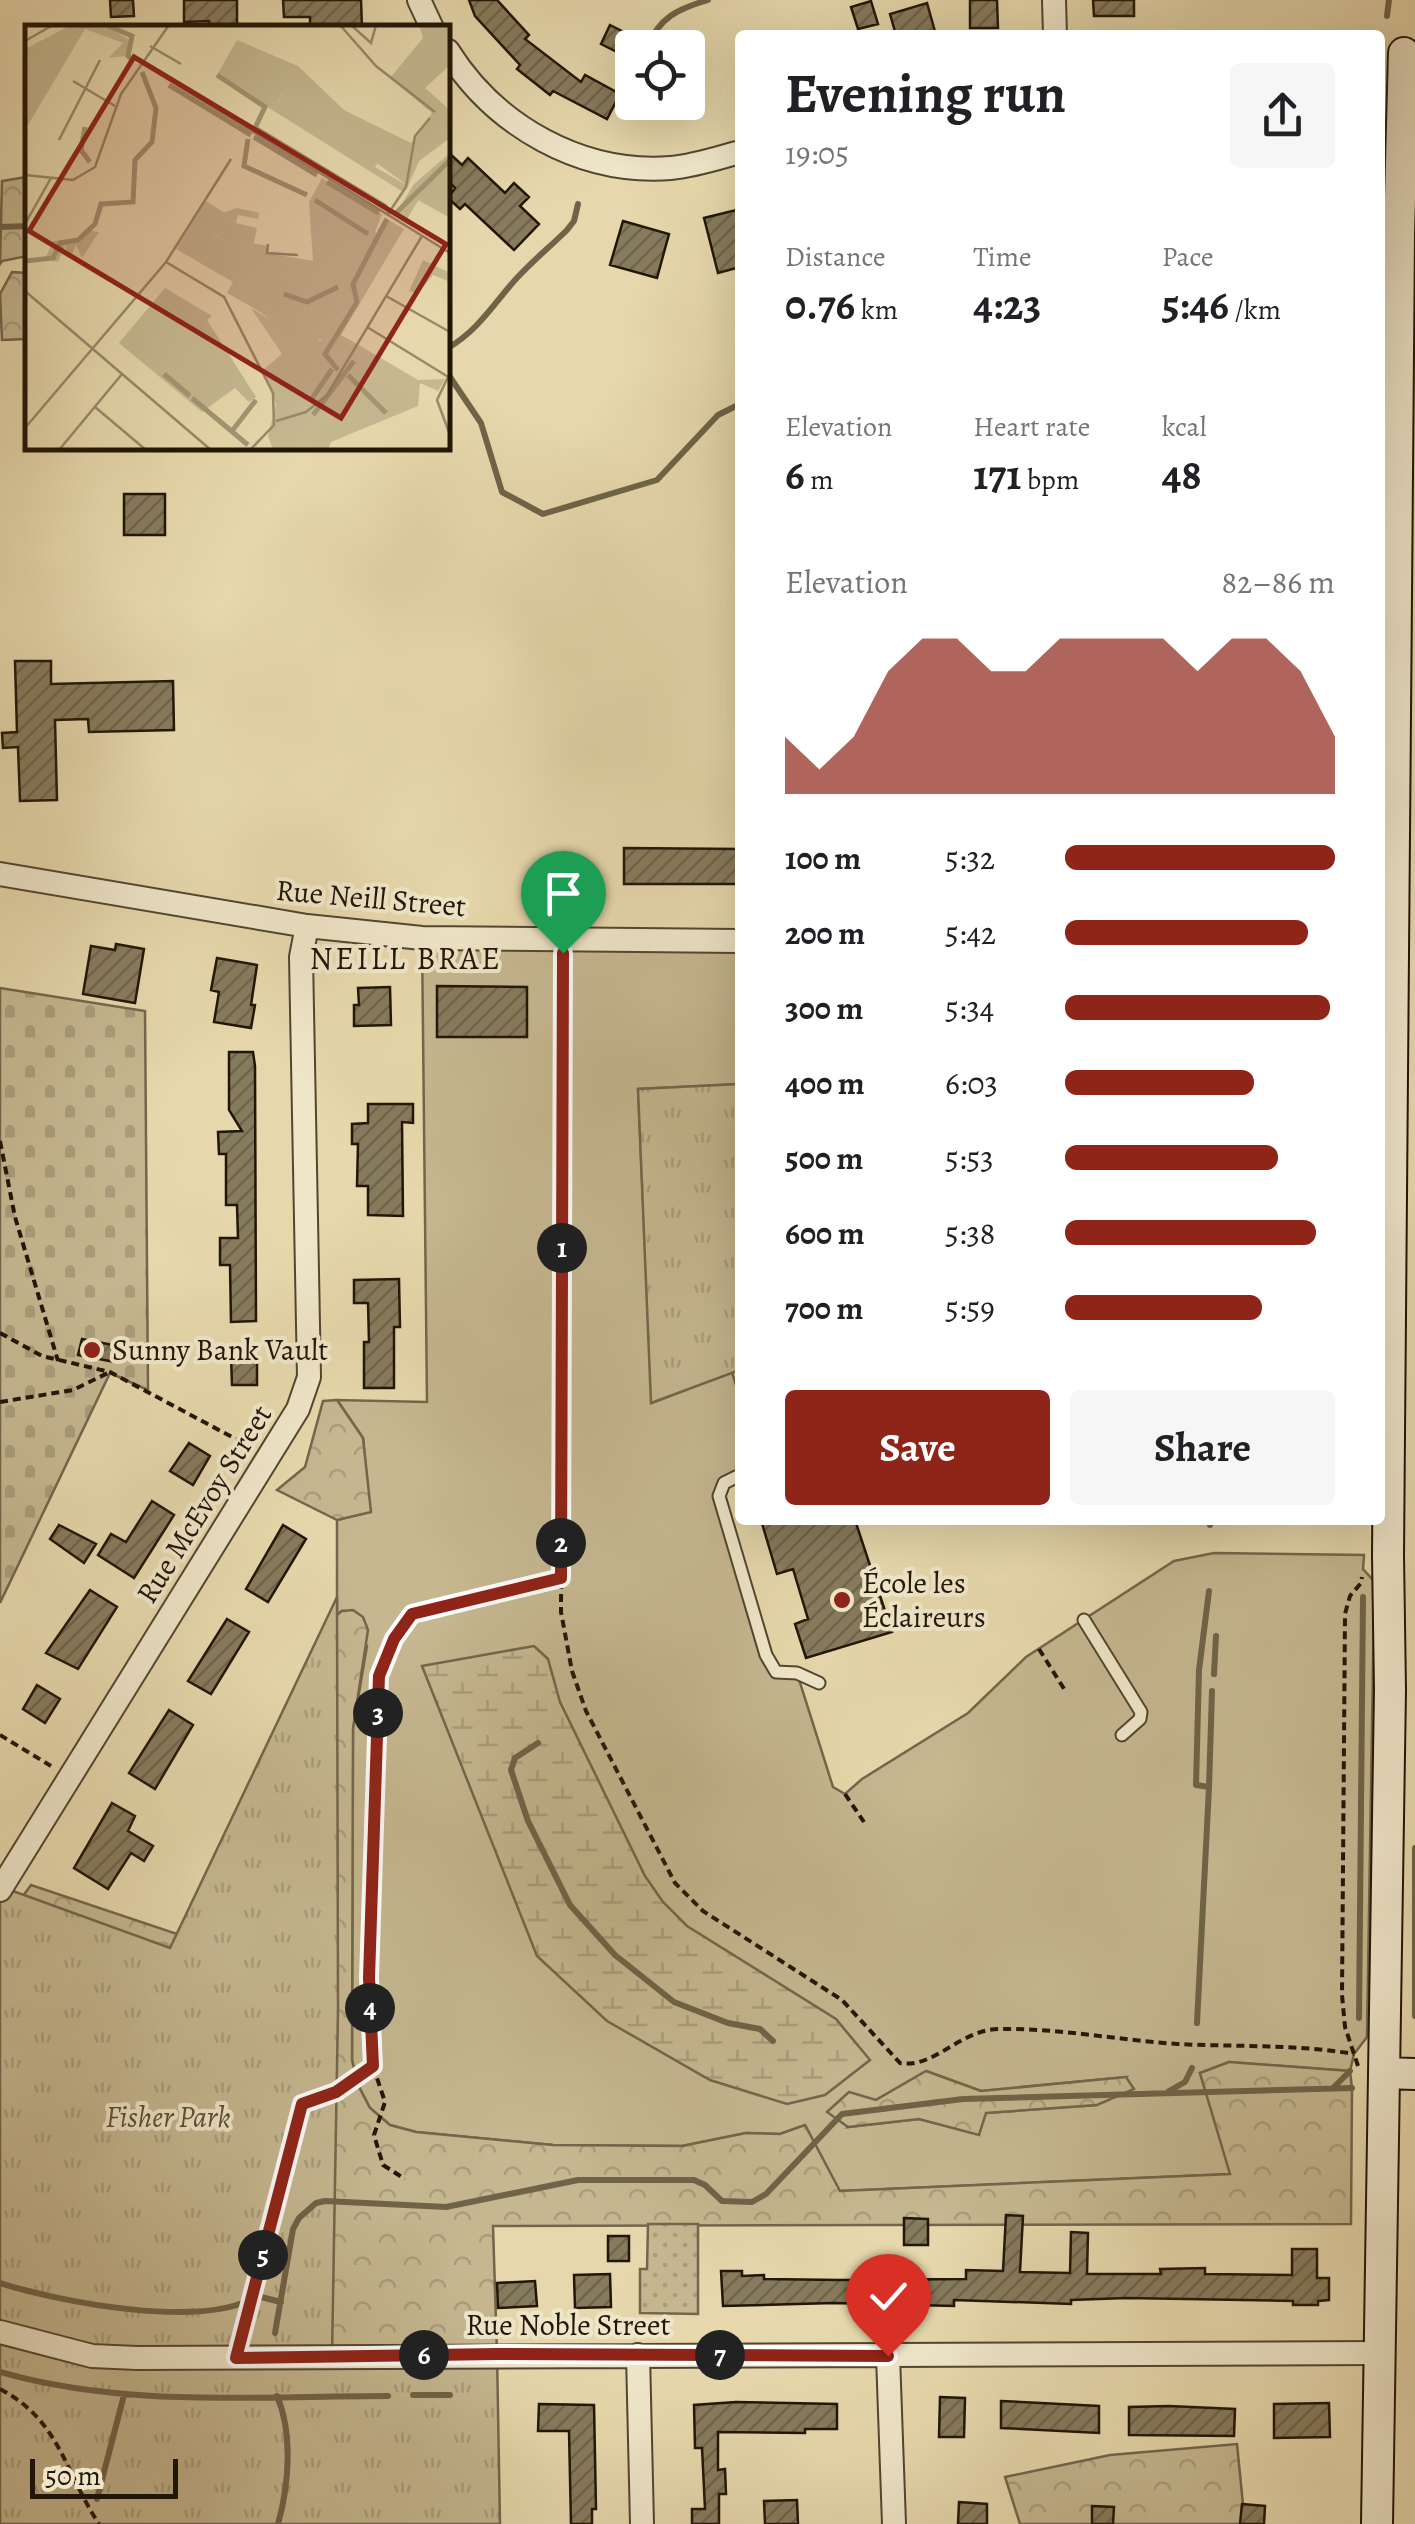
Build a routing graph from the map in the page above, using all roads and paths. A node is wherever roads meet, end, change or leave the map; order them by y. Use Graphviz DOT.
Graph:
graph roads {
  1 [pos="419,0"];
  2 [pos="1054,0"];
  3 [pos="431,25"];
  4 [pos="1055,30"];
  5 [pos="1400,53"];
  6 [pos="450,55"];
  7 [pos="735,153"];
  8 [pos="0,874"];
  9 [pos="307,926"];
  10 [pos="563,939"];
  11 [pos="735,942"];
  12 [pos="0,1141"];
  13 [pos="0,1333"];
  14 [pos="58,1361"];
  15 [pos="110,1372"];
  16 [pos="0,1402"];
  17 [pos="268,1457"];
  18 [pos="735,1478"];
  19 [pos="1362,1569"];
  20 [pos="561,1578"];
  21 [pos="1084,1620"];
  22 [pos="1039,1649"];
  23 [pos="818,1684"];
  24 [pos="1066,1692"];
  25 [pos="0,1735"];
  26 [pos="1122,1735"];
  27 [pos="70,1778"];
  28 [pos="845,1794"];
  29 [pos="864,1822"];
  30 [pos="0,1890"];
  31 [pos="1354,2054"];
  32 [pos="373,2066"];
  33 [pos="1372,2073"];
  34 [pos="1415,2074"];
  35 [pos="405,2179"];
  36 [pos="0,2332"];
  37 [pos="1379,2353"];
  38 [pos="638,2354"];
  39 [pos="888,2356"];
  40 [pos="236,2358"];
  41 [pos="0,2389"];
  42 [pos="100,2524"];
  43 [pos="642,2524"];
  44 [pos="894,2524"];
  45 [pos="1378,2524"];
  1 -- 3 [label="street"];
  2 -- 4 [label="street"];
  5 -- 33 [label="street"];
  6 -- 7 [label="street"];
  8 -- 9 [label="street, Rue Neill Street"];
  9 -- 10 [label="street, Rue Neill Street"];
  9 -- 17 [label="street, Rue McEvoy Street"];
  10 -- 11 [label="street, Rue Neill Street"];
  10 -- 20 [label="path"];
  12 -- 14 [label="path"];
  13 -- 14 [label="path"];
  14 -- 15 [label="path"];
  15 -- 16 [label="path"];
  15 -- 17 [label="path"];
  17 -- 27 [label="street, Rue McEvoy Street"];
  18 -- 23 [label="lane"];
  19 -- 31 [label="path"];
  20 -- 31 [label="path"];
  20 -- 32 [label="path"];
  21 -- 26 [label="lane"];
  22 -- 24 [label="path"];
  25 -- 27 [label="path"];
  27 -- 30 [label="street, Rue McEvoy Street"];
  28 -- 29 [label="path"];
  31 -- 33 [label="path"];
  32 -- 35 [label="path"];
  32 -- 40 [label="path"];
  33 -- 34 [label="street"];
  33 -- 37 [label="street"];
  36 -- 40 [label="street, Rue Noble Street"];
  37 -- 39 [label="street, Rue Noble Street"];
  37 -- 45 [label="street"];
  38 -- 39 [label="street, Rue Noble Street"];
  38 -- 40 [label="street, Rue Noble Street"];
  38 -- 43 [label="street"];
  39 -- 44 [label="street"];
  41 -- 42 [label="path"];
}
